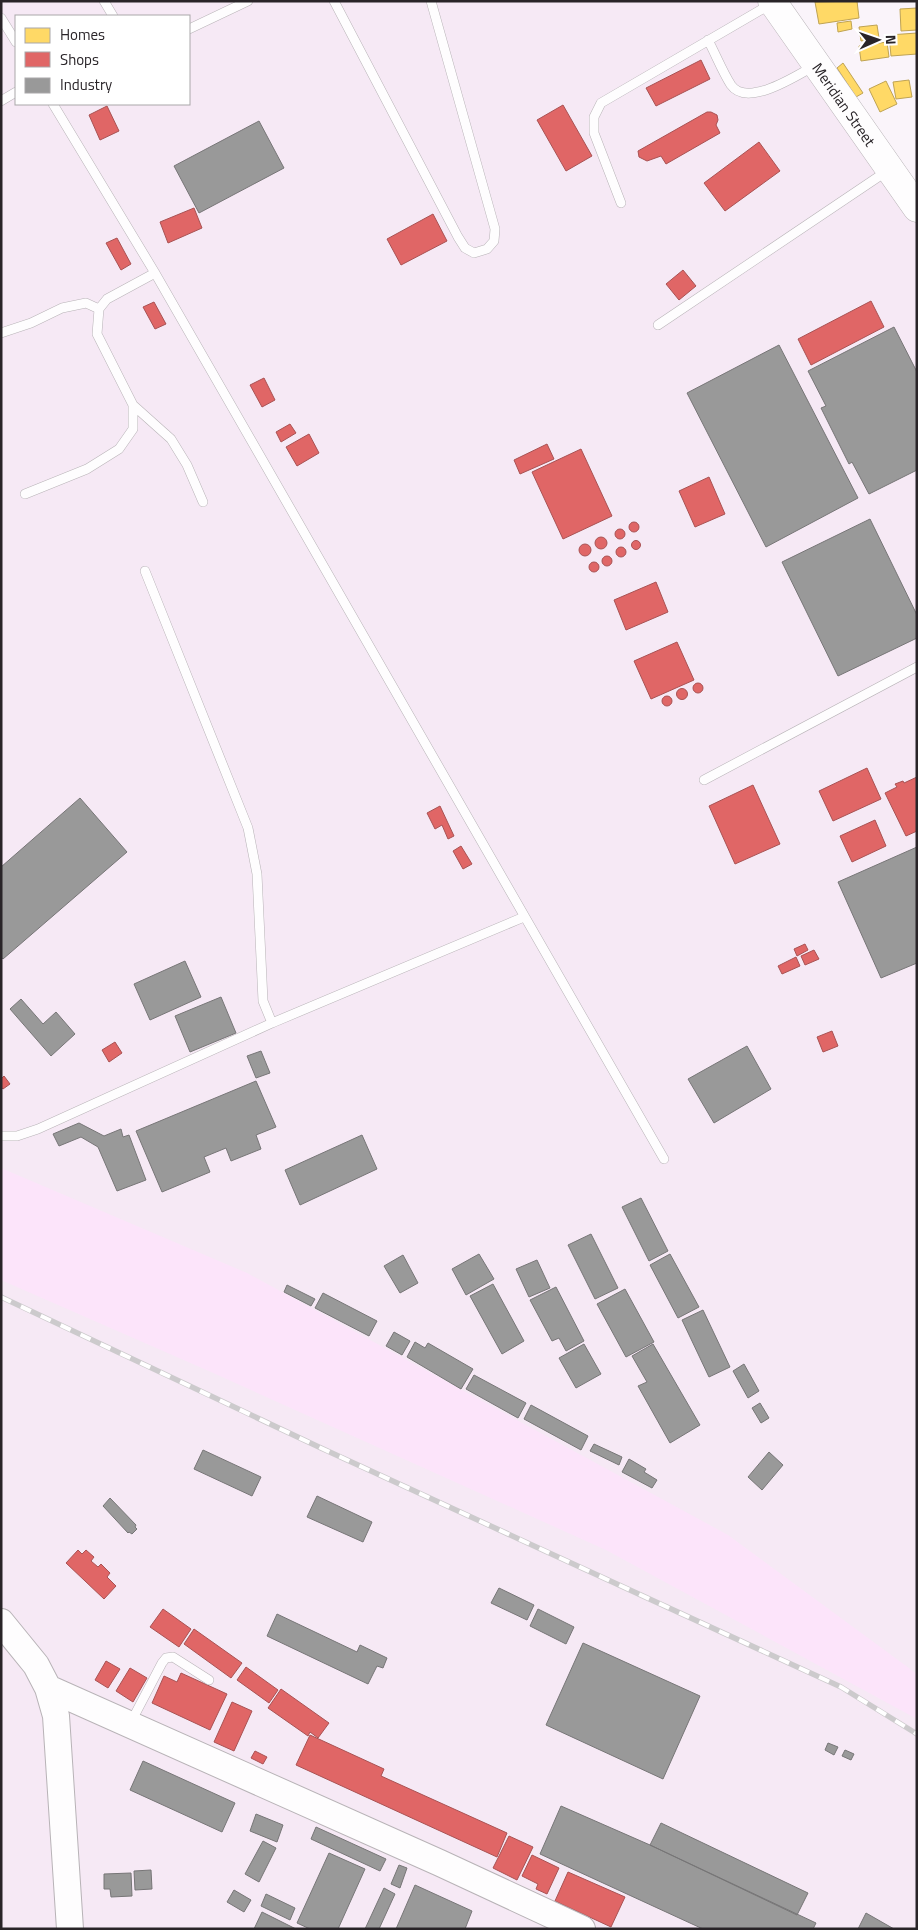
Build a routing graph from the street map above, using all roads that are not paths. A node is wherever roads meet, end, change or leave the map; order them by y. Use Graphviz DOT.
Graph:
graph roads {
  1 [pos="104,1"];
  2 [pos="248,1"];
  3 [pos="334,1"];
  4 [pos="431,1"];
  5 [pos="773,2"];
  6 [pos="112,15"];
  7 [pos="1,18"];
  8 [pos="190,29"];
  9 [pos="15,40"];
  10 [pos="708,40"];
  11 [pos="817,65"];
  12 [pos="15,93"];
  13 [pos="1,101"];
  14 [pos="54,105"];
  15 [pos="890,169"];
  16 [pos="621,203"];
  17 [pos="917,208"];
  18 [pos="155,273"];
  19 [pos="99,309"];
  20 [pos="658,325"];
  21 [pos="1,333"];
  22 [pos="133,405"];
  23 [pos="25,494"];
  24 [pos="203,502"];
  25 [pos="145,571"];
  26 [pos="917,668"];
  27 [pos="704,780"];
  28 [pos="524,917"];
  29 [pos="272,1024"];
  30 [pos="1,1136"];
  31 [pos="664,1159"];
  32 [pos="1,1622"];
  33 [pos="209,1680"];
  34 [pos="48,1688"];
  35 [pos="129,1724"];
  36 [pos="70,1929"];
  37 [pos="582,1929"];
  1 -- 6 [label="lane"];
  2 -- 8 [label="lane"];
  3 -- 4 [label="lane"];
  5 -- 10 [label="lane"];
  5 -- 11 [label="main road, Meridian Street"];
  7 -- 9 [label="lane"];
  10 -- 11 [label="lane"];
  10 -- 16 [label="lane"];
  11 -- 15 [label="main road, Meridian Street"];
  12 -- 13 [label="lane"];
  14 -- 18 [label="lane"];
  15 -- 17 [label="main road, Meridian Street"];
  15 -- 20 [label="lane"];
  18 -- 19 [label="lane"];
  18 -- 28 [label="lane"];
  19 -- 21 [label="lane"];
  19 -- 22 [label="lane"];
  22 -- 23 [label="lane"];
  22 -- 24 [label="lane"];
  25 -- 29 [label="lane"];
  26 -- 27 [label="lane"];
  28 -- 29 [label="lane"];
  28 -- 31 [label="lane"];
  29 -- 30 [label="lane"];
  32 -- 34 [label="main road"];
  33 -- 35 [label="lane"];
  34 -- 35 [label="main road"];
  34 -- 36 [label="main road"];
  35 -- 37 [label="main road"];
}
